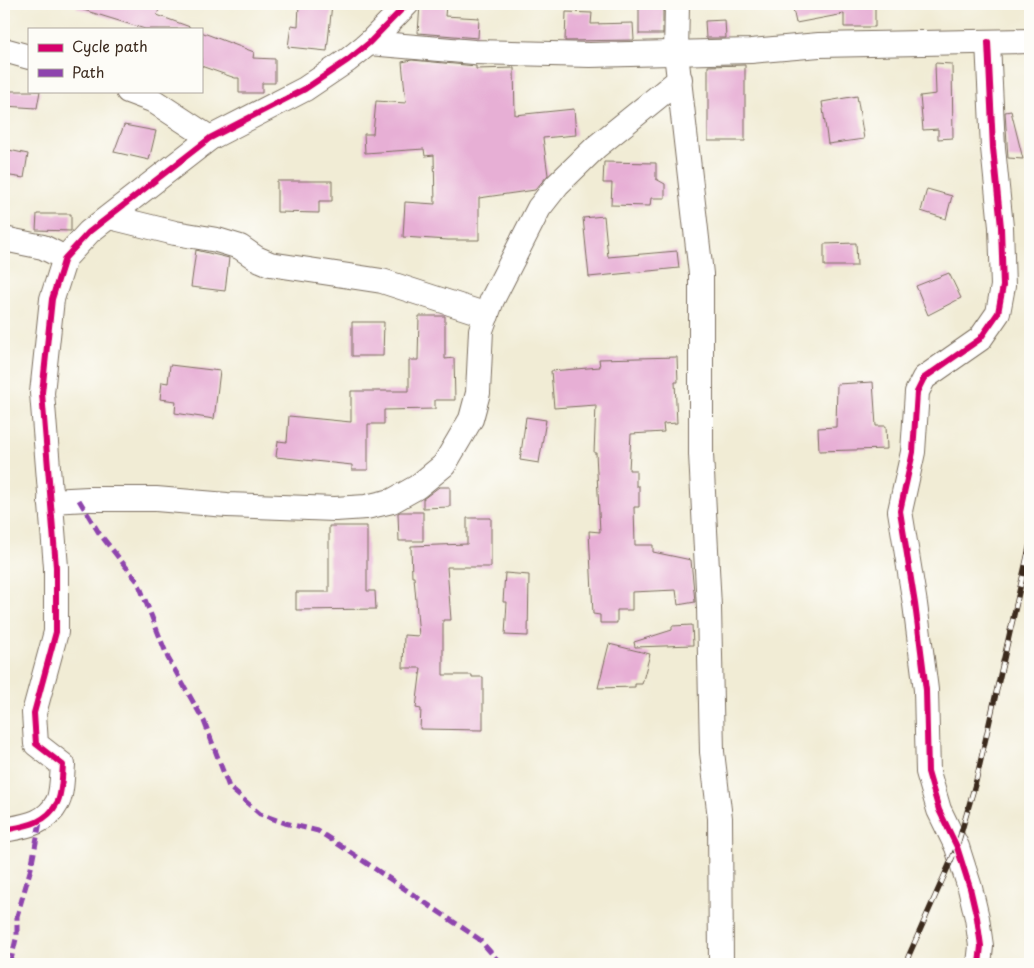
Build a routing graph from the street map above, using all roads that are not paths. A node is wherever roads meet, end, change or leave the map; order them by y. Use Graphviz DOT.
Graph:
graph roads {
  1 [pos="407,4"];
  2 [pos="677,4"];
  3 [pos="1030,41"];
  4 [pos="988,42"];
  5 [pos="369,43"];
  6 [pos="4,50"];
  7 [pos="676,54"];
  8 [pos="28,57"];
  9 [pos="680,80"];
  10 [pos="131,92"];
  11 [pos="210,138"];
  12 [pos="110,217"];
  13 [pos="4,239"];
  14 [pos="65,258"];
  15 [pos="487,314"];
  16 [pos="50,501"];
  17 [pos="4,830"];
  18 [pos="721,964"];
  19 [pos="979,964"];
  1 -- 5 [label="street"];
  2 -- 7 [label="street"];
  3 -- 4 [label="street"];
  4 -- 7 [label="street"];
  4 -- 19 [label="street"];
  5 -- 7 [label="street"];
  5 -- 11 [label="street"];
  6 -- 8 [label="street"];
  7 -- 9 [label="street"];
  9 -- 15 [label="street"];
  9 -- 18 [label="street"];
  10 -- 11 [label="street"];
  11 -- 12 [label="street"];
  12 -- 14 [label="street"];
  12 -- 15 [label="street"];
  13 -- 14 [label="street"];
  14 -- 16 [label="street"];
  15 -- 16 [label="street"];
  16 -- 17 [label="street"];
}
